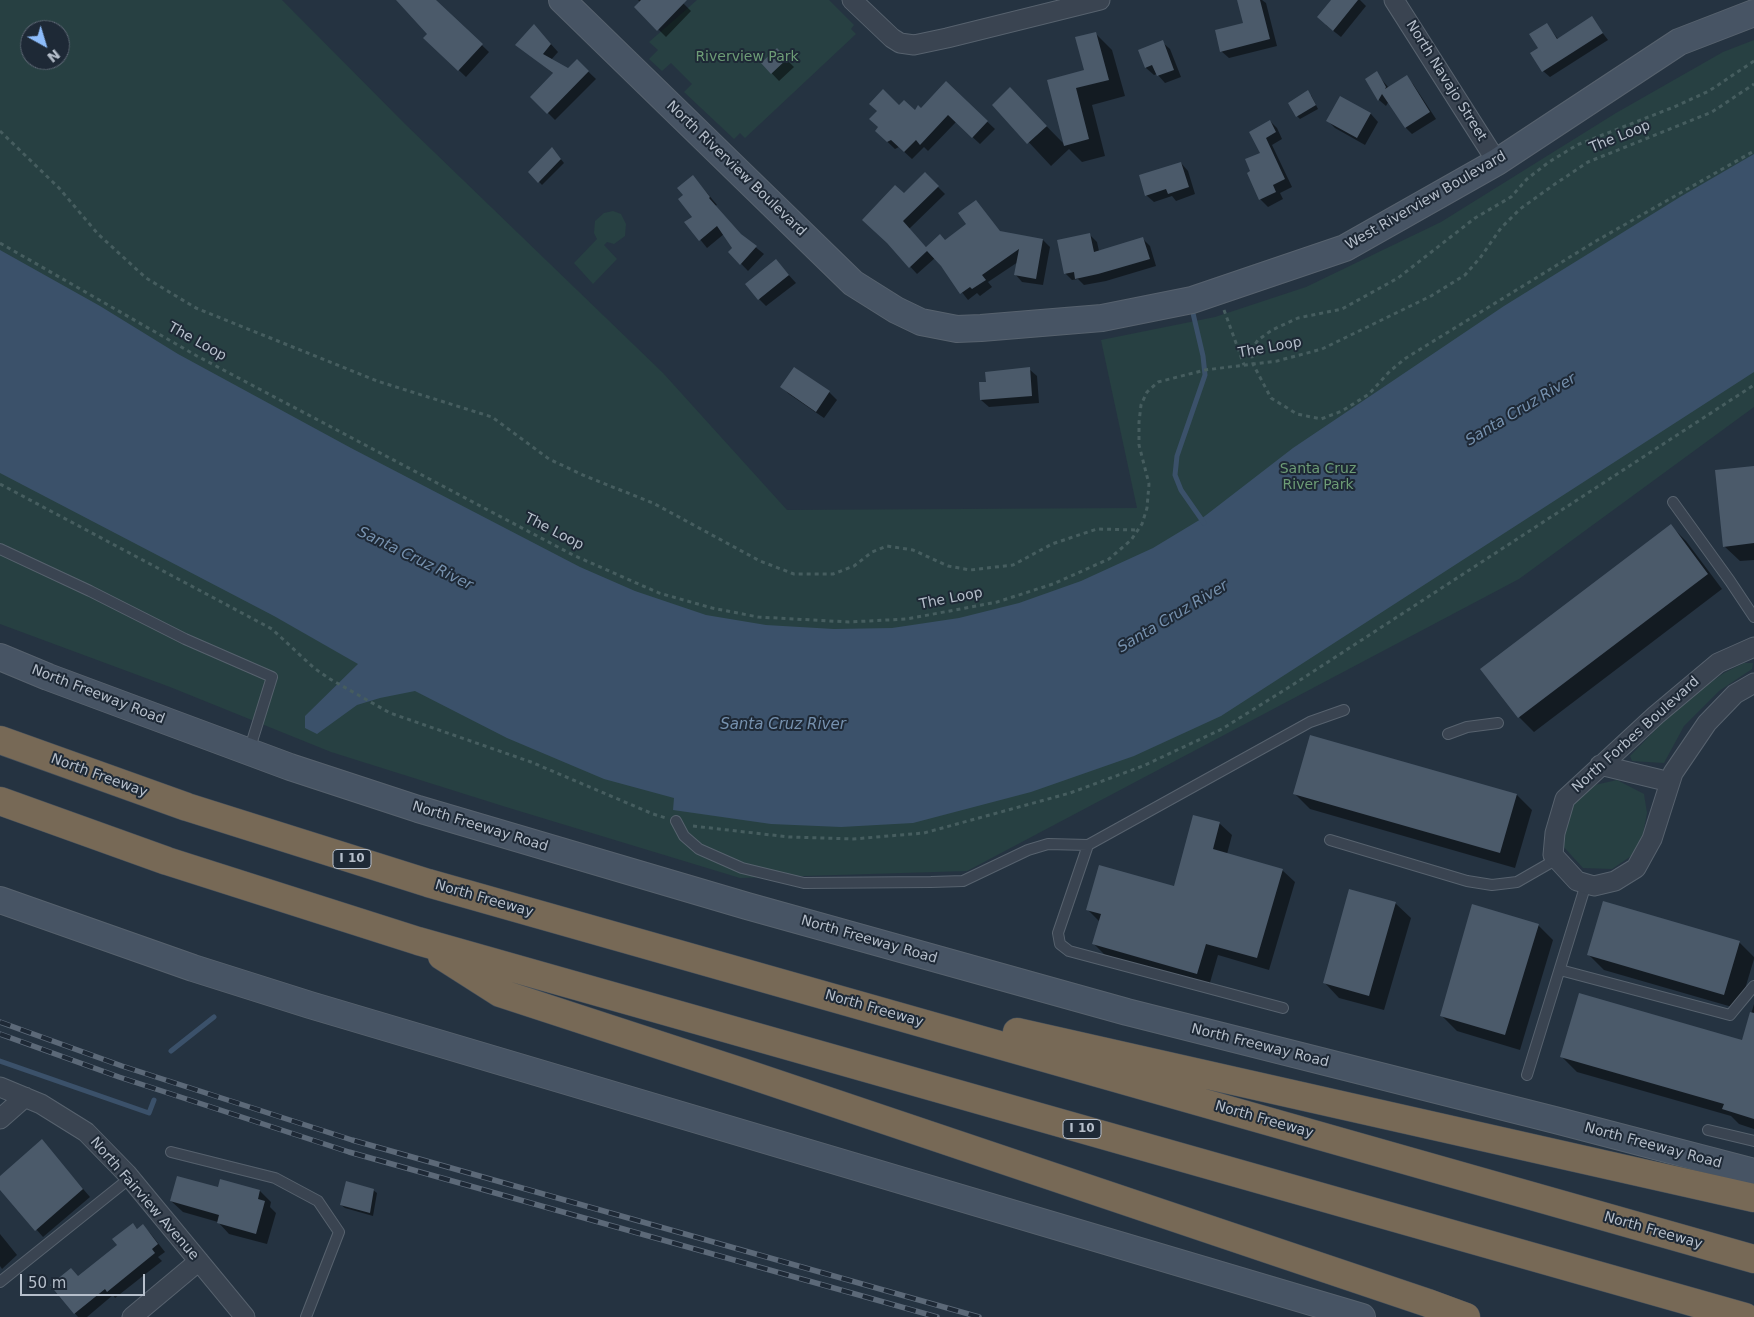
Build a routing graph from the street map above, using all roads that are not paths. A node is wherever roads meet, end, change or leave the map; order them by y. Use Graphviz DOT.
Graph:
graph roads {
  1 [pos="562,0"];
  2 [pos="852,0"];
  3 [pos="1100,0"];
  4 [pos="1394,0"];
  5 [pos="1754,13"];
  6 [pos="1497,162"];
  7 [pos="921,322"];
  8 [pos="1673,502"];
  9 [pos="0,548"];
  10 [pos="1754,617"];
  11 [pos="1754,647"];
  12 [pos="0,657"];
  13 [pos="1754,684"];
  14 [pos="1344,710"];
  15 [pos="1498,723"];
  16 [pos="1448,734"];
  17 [pos="0,740"];
  18 [pos="248,752"];
  19 [pos="1600,765"];
  20 [pos="1670,782"];
  21 [pos="0,802"];
  22 [pos="676,821"];
  23 [pos="1330,840"];
  24 [pos="1088,844"];
  25 [pos="1557,859"];
  26 [pos="1586,884"];
  27 [pos="0,900"];
  28 [pos="418,940"];
  29 [pos="708,962"];
  30 [pos="1560,970"];
  31 [pos="1754,986"];
  32 [pos="1282,1008"];
  33 [pos="1528,1075"];
  34 [pos="0,1087"];
  35 [pos="25,1097"];
  36 [pos="0,1119"];
  37 [pos="1708,1130"];
  38 [pos="1754,1141"];
  39 [pos="170,1152"];
  40 [pos="1754,1172"];
  41 [pos="130,1178"];
  42 [pos="1754,1198"];
  43 [pos="1754,1259"];
  44 [pos="198,1261"];
  45 [pos="0,1282"];
  46 [pos="132,1317"];
  47 [pos="245,1317"];
  48 [pos="306,1317"];
  49 [pos="1362,1317"];
  50 [pos="1466,1317"];
  51 [pos="1746,1317"];
  1 -- 7 [label="main road, North Riverview Boulevard"];
  2 -- 3 [label="street"];
  4 -- 6 [label="street, North Navajo Street"];
  5 -- 6 [label="main road, West Riverview Boulevard"];
  6 -- 7 [label="main road, West Riverview Boulevard"];
  8 -- 10 [label="lane"];
  9 -- 18 [label="lane"];
  11 -- 19 [label="street, North Forbes Boulevard"];
  12 -- 18 [label="main road, North Freeway Road"];
  13 -- 20 [label="street"];
  14 -- 24 [label="lane"];
  15 -- 16 [label="lane"];
  17 -- 29 [label="highway, North Freeway / I 10"];
  18 -- 40 [label="main road, North Freeway Road"];
  19 -- 20 [label="street"];
  19 -- 25 [label="street, North Forbes Boulevard"];
  20 -- 26 [label="street"];
  21 -- 28 [label="highway, I 10"];
  22 -- 24 [label="lane"];
  23 -- 25 [label="lane"];
  24 -- 32 [label="lane"];
  25 -- 26 [label="street"];
  26 -- 30 [label="lane"];
  27 -- 49 [label="main road"];
  28 -- 50 [label="highway"];
  28 -- 51 [label="highway, I 10"];
  29 -- 42 [label="highway"];
  29 -- 43 [label="highway, North Freeway / I 10"];
  30 -- 31 [label="lane"];
  30 -- 33 [label="lane"];
  34 -- 35 [label="street, North Fairview Avenue"];
  35 -- 36 [label="street"];
  35 -- 41 [label="street, North Fairview Avenue"];
  37 -- 38 [label="lane"];
  39 -- 48 [label="lane"];
  41 -- 44 [label="street, North Fairview Avenue"];
  41 -- 45 [label="lane"];
  44 -- 46 [label="street"];
  44 -- 47 [label="street, North Fairview Avenue"];
}
